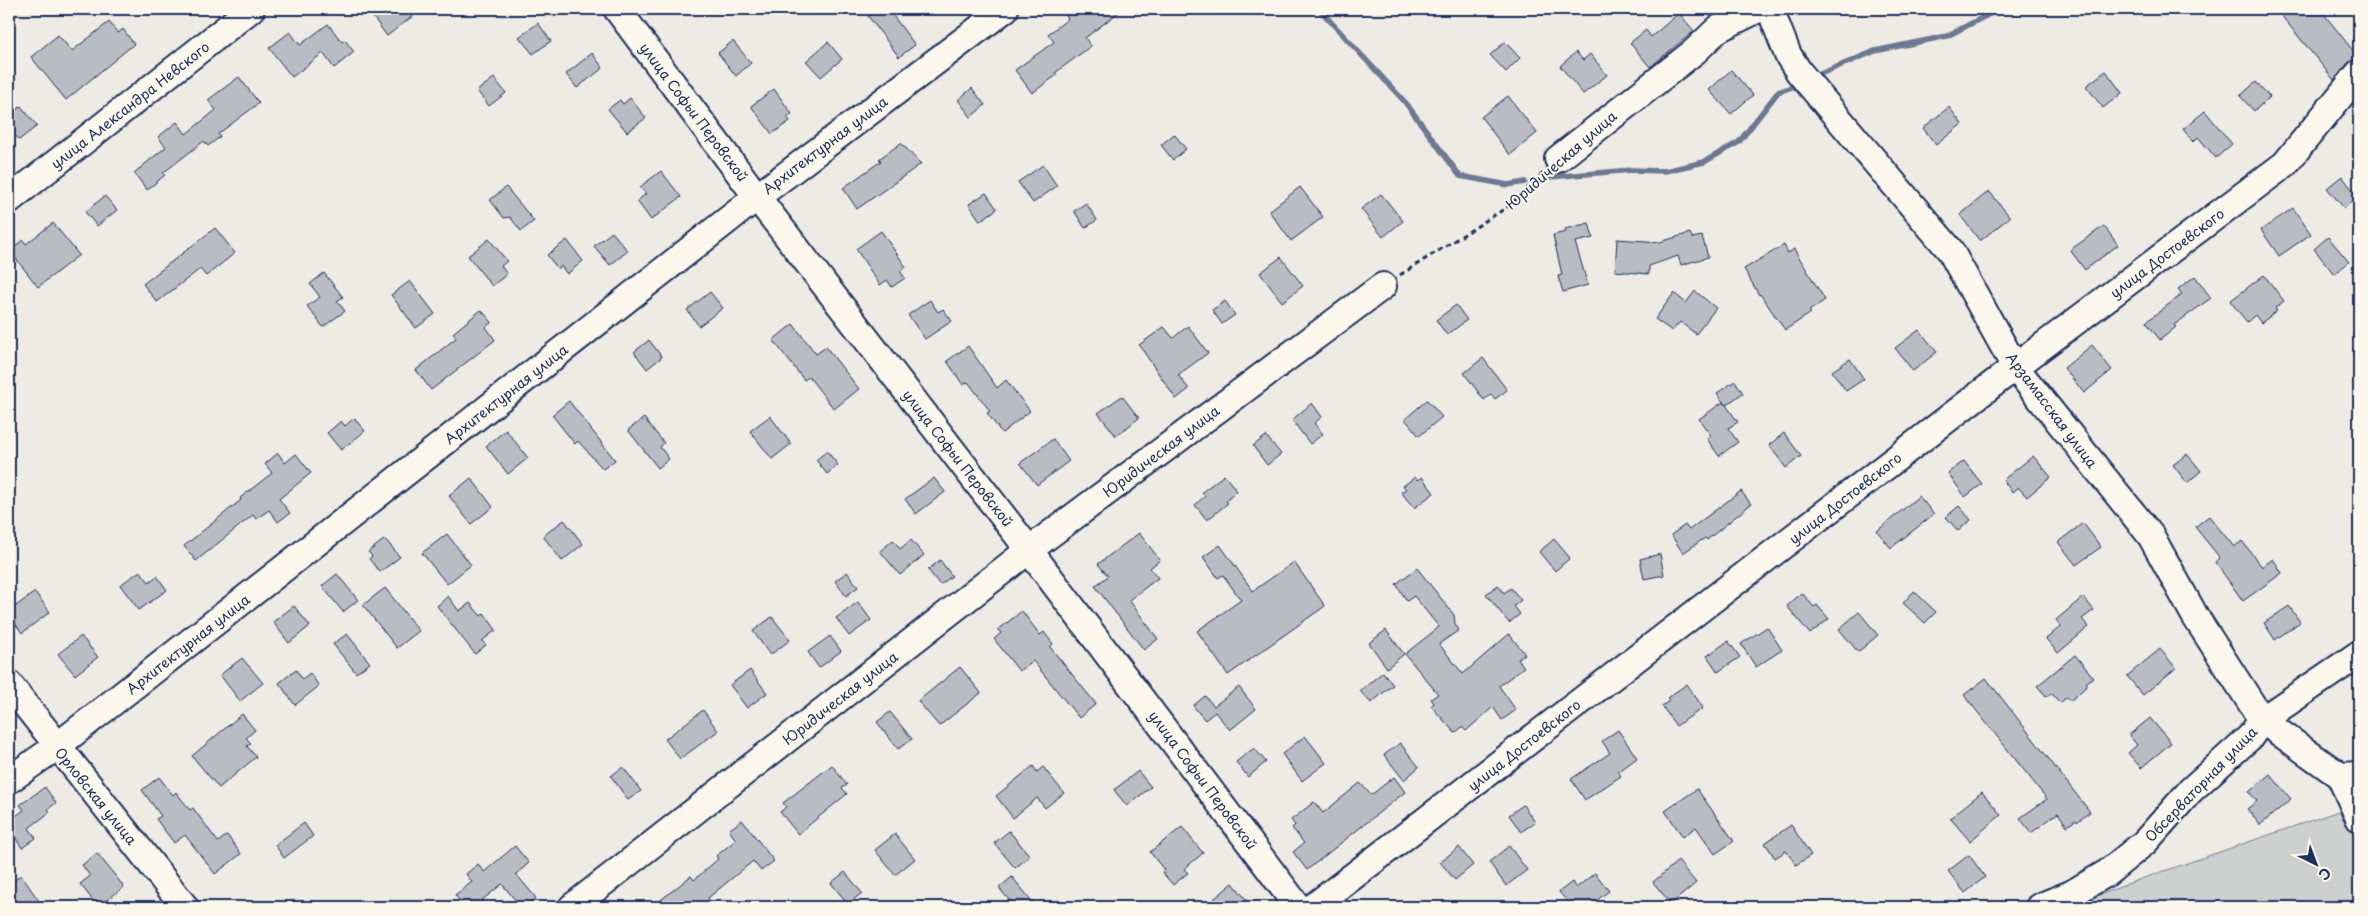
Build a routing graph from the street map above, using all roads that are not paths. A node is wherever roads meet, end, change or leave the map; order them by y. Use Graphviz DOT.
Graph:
graph roads {
  1 [pos="252,9"];
  2 [pos="617,9"];
  3 [pos="1005,9"];
  4 [pos="1758,9"];
  5 [pos="1770,9"];
  6 [pos="2359,73"];
  7 [pos="1558,159"];
  8 [pos="757,197"];
  9 [pos="9,200"];
  10 [pos="1383,286"];
  11 [pos="2015,367"];
  12 [pos="1029,550"];
  13 [pos="2359,654"];
  14 [pos="9,684"];
  15 [pos="2262,720"];
  16 [pos="56,747"];
  17 [pos="2350,775"];
  18 [pos="9,780"];
  19 [pos="2359,818"];
  20 [pos="184,907"];
  21 [pos="572,907"];
  22 [pos="1298,907"];
  23 [pos="1313,907"];
  24 [pos="2039,907"];
  1 -- 9 [label="street, улица Александра Невского"];
  2 -- 8 [label="street, улица Софьи Перовской"];
  3 -- 8 [label="street, Архитектурная улица"];
  4 -- 7 [label="street, Юридическая улица"];
  5 -- 11 [label="street, Арзамасская улица"];
  6 -- 11 [label="street, улица Достоевского"];
  8 -- 12 [label="street, улица Софьи Перовской"];
  8 -- 16 [label="street, Архитектурная улица"];
  10 -- 12 [label="street, Юридическая улица"];
  11 -- 15 [label="street, Арзамасская улица"];
  11 -- 23 [label="street, улица Достоевского"];
  12 -- 21 [label="street, Юридическая улица"];
  12 -- 22 [label="street, улица Софьи Перовской"];
  13 -- 15 [label="street, Обсерваторная улица"];
  14 -- 16 [label="street, Орловская улица"];
  15 -- 17 [label="street"];
  15 -- 24 [label="street, Обсерваторная улица"];
  16 -- 18 [label="street, Архитектурная улица"];
  16 -- 20 [label="street, Орловская улица"];
  17 -- 19 [label="street"];
}
